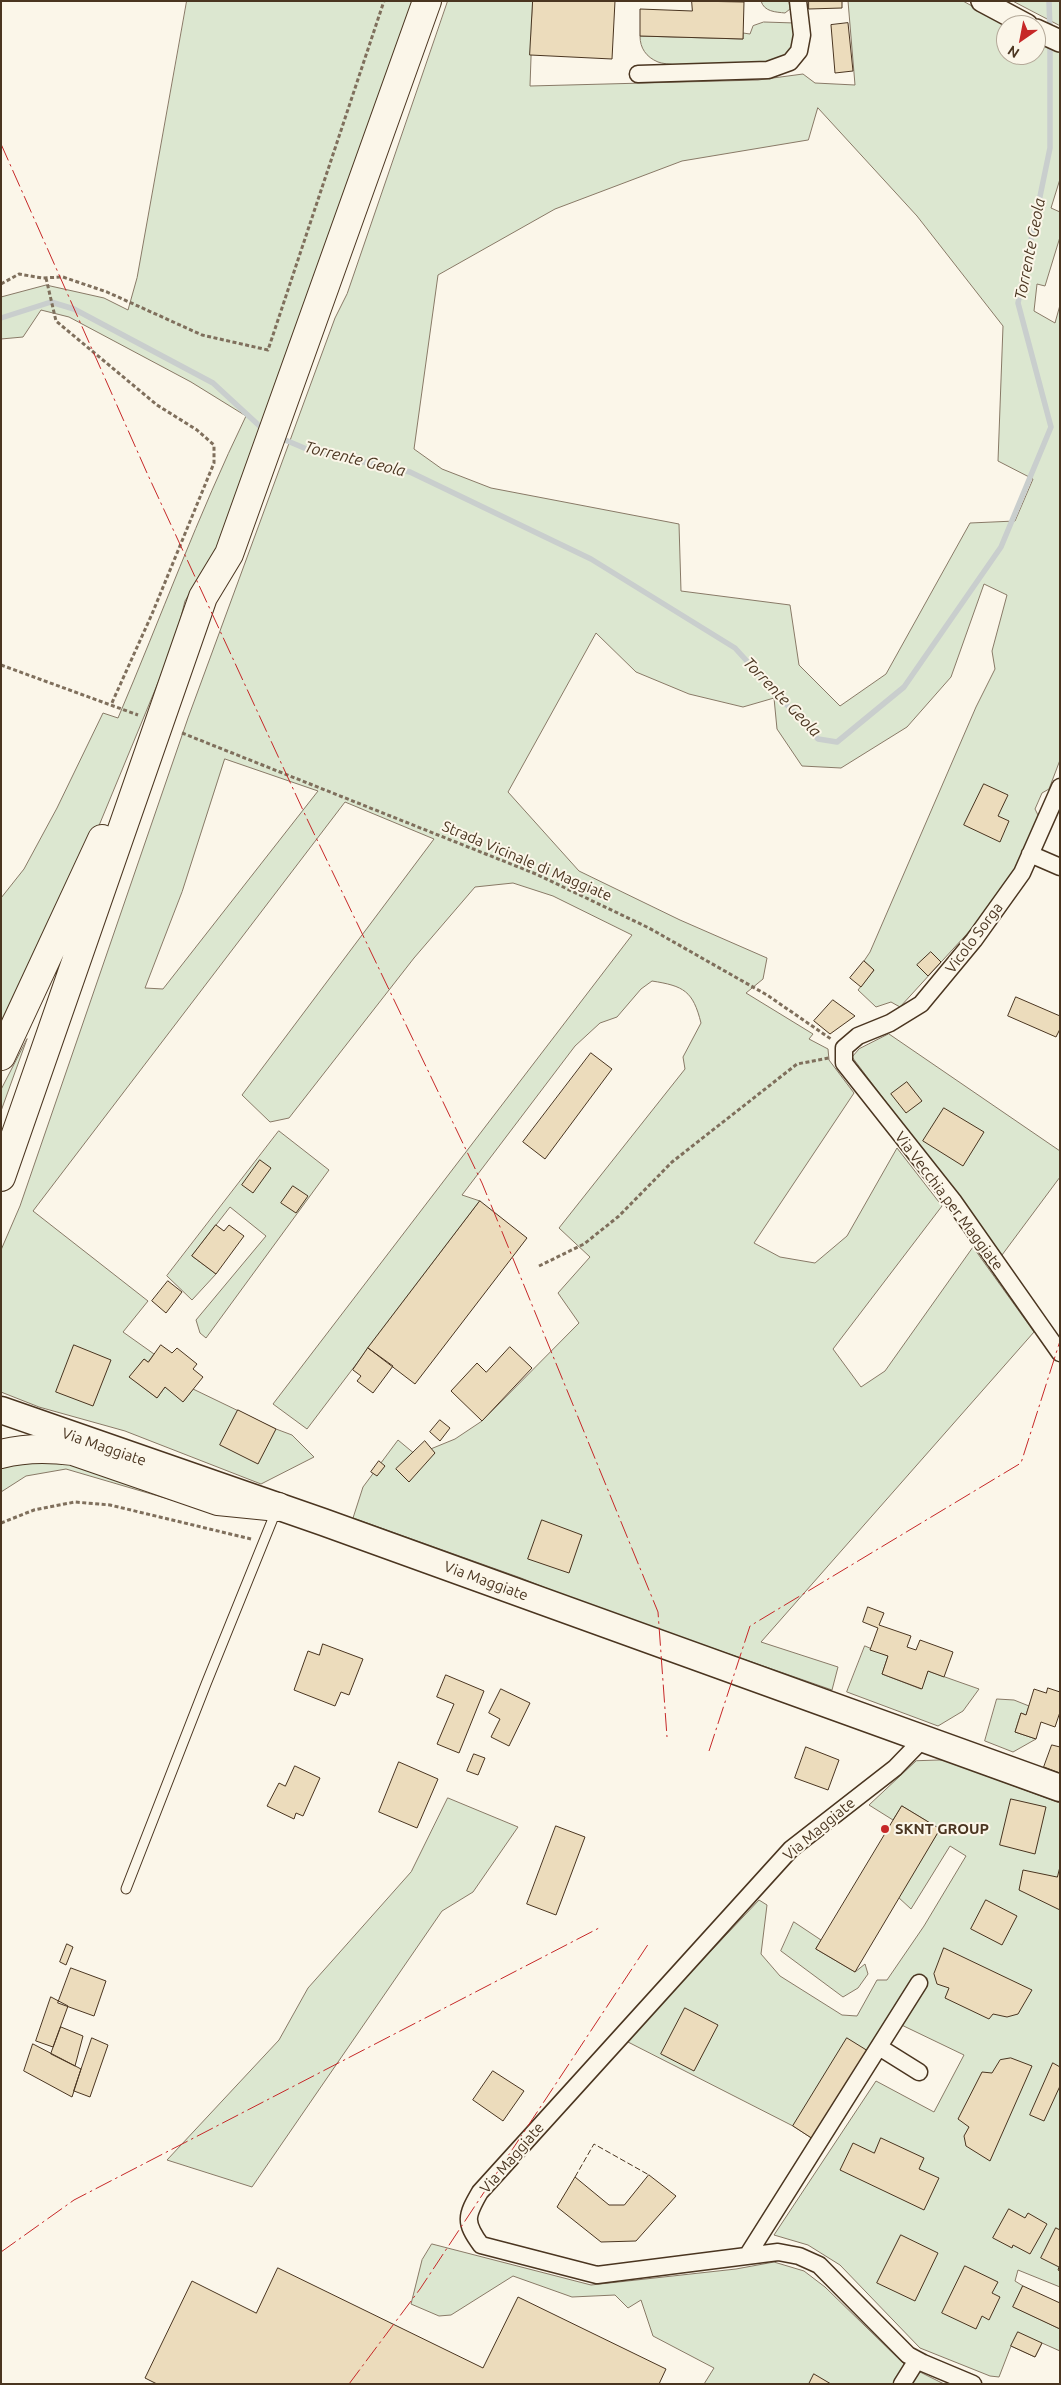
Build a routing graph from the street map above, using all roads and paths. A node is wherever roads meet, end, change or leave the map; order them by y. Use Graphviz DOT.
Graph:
graph roads {
  1 [pos="384,1"];
  2 [pos="427,1"];
  3 [pos="798,1"];
  4 [pos="982,1"];
  5 [pos="1009,15"];
  6 [pos="638,74"];
  7 [pos="46,278"];
  8 [pos="1,284"];
  9 [pos="1,665"];
  10 [pos="168,694"];
  11 [pos="111,705"];
  12 [pos="138,716"];
  13 [pos="182,733"];
  14 [pos="1060,787"];
  15 [pos="1030,854"];
  16 [pos="1060,867"];
  17 [pos="844,1052"];
  18 [pos="1,1056"];
  19 [pos="1,1177"];
  20 [pos="539,1266"];
  21 [pos="1060,1353"];
  22 [pos="1,1410"];
  23 [pos="1,1454"];
  24 [pos="278,1507"];
  25 [pos="1,1523"];
  26 [pos="265,1541"];
  27 [pos="924,1738"];
  28 [pos="1060,1788"];
  29 [pos="126,1890"];
  30 [pos="918,1983"];
  31 [pos="879,2048"];
  32 [pos="919,2072"];
  33 [pos="747,2256"];
  34 [pos="917,2360"];
  35 [pos="902,2384"];
  36 [pos="973,2384"];
  1 -- 7 [label="path"];
  2 -- 10 [label="highway"];
  3 -- 6 [label="street"];
  4 -- 5 [label="street"];
  7 -- 8 [label="path"];
  7 -- 11 [label="path"];
  9 -- 11 [label="path"];
  10 -- 18 [label="highway"];
  10 -- 19 [label="highway"];
  11 -- 12 [label="path"];
  13 -- 17 [label="path, Strada Vicinale di Maggiate"];
  14 -- 15 [label="street, Vicolo Sorga"];
  15 -- 16 [label="street"];
  15 -- 17 [label="street, Vicolo Sorga"];
  17 -- 20 [label="path"];
  17 -- 21 [label="street, Via Vecchia per Maggiate"];
  22 -- 24 [label="main road, Via Maggiate"];
  23 -- 24 [label="highway"];
  24 -- 26 [label="lane"];
  24 -- 27 [label="main road, Via Maggiate"];
  25 -- 26 [label="path"];
  26 -- 29 [label="lane"];
  27 -- 28 [label="main road, Via Maggiate"];
  27 -- 33 [label="street, Via Maggiate"];
  30 -- 31 [label="street"];
  31 -- 32 [label="street"];
  31 -- 33 [label="street"];
  33 -- 34 [label="street, Via Maggiate"];
  34 -- 35 [label="street"];
  34 -- 36 [label="street, Via Maggiate"];
}
